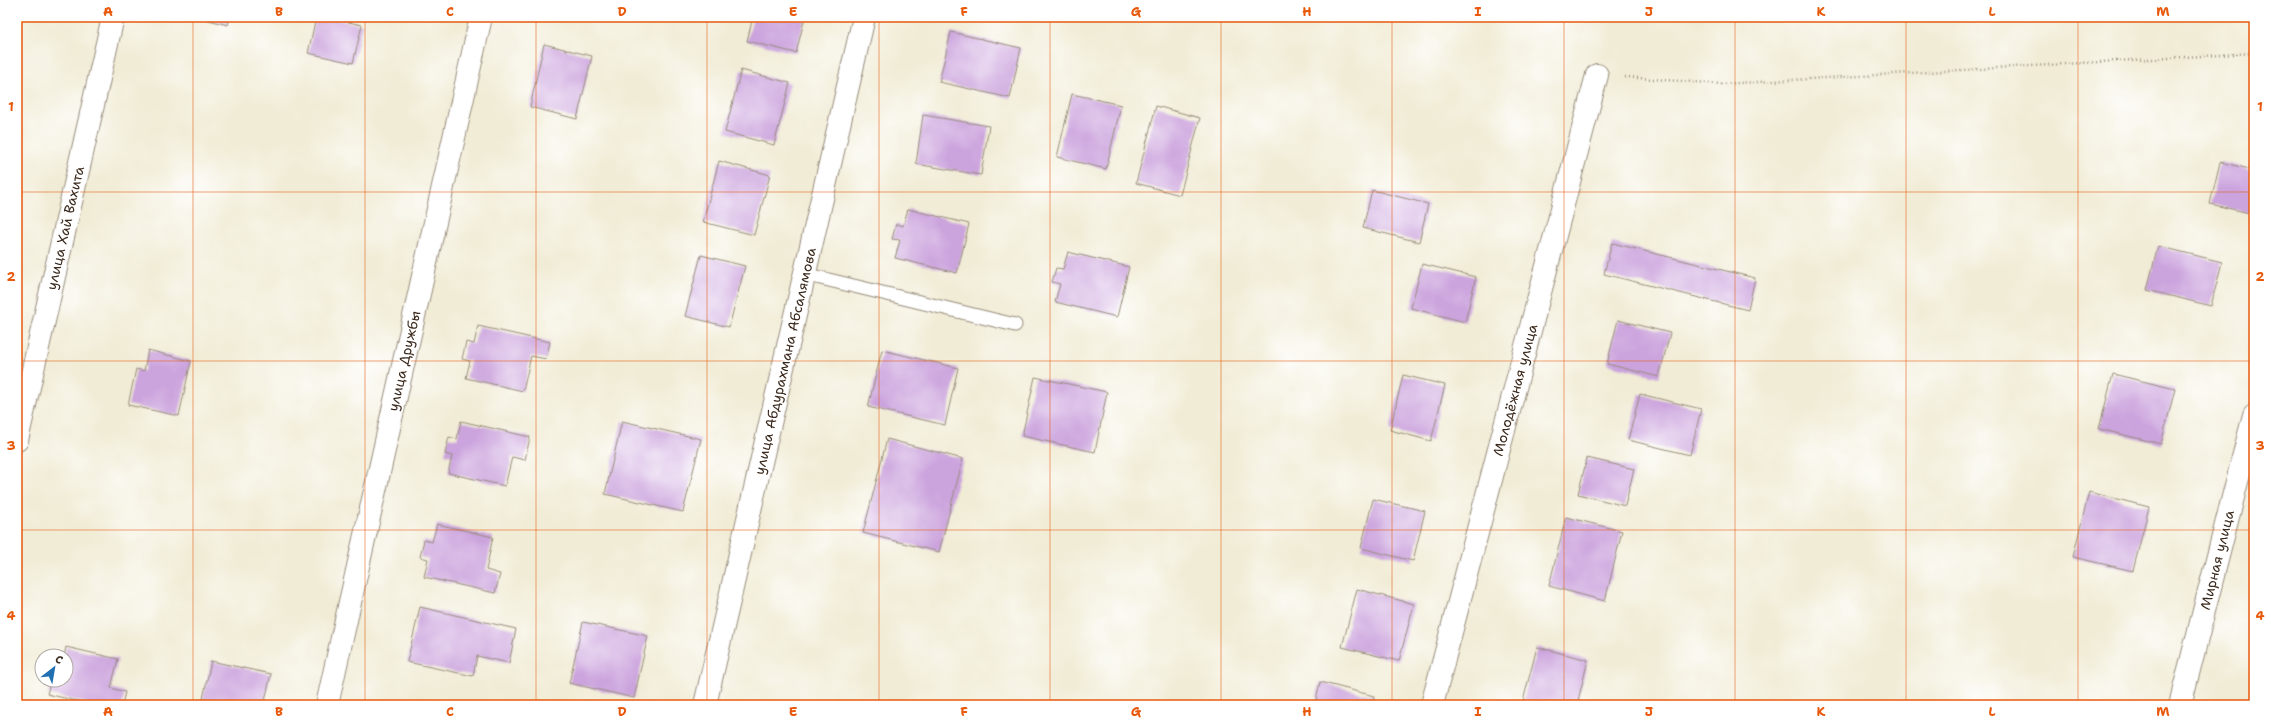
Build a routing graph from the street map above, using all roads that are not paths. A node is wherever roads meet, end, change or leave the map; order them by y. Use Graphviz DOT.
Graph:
graph roads {
  1 [pos="113,17"];
  2 [pos="481,17"];
  3 [pos="864,17"];
  4 [pos="1597,75"];
  5 [pos="804,274"];
  6 [pos="1014,325"];
  7 [pos="2254,415"];
  8 [pos="17,440"];
  9 [pos="327,705"];
  10 [pos="705,705"];
  11 [pos="1432,705"];
  12 [pos="2180,705"];
  1 -- 8 [label="street, улица Хай Вахита"];
  2 -- 9 [label="street, улица Дружбы"];
  3 -- 5 [label="street, улица Абдурахмана Абсалямова"];
  4 -- 11 [label="street, Молодёжная улица"];
  5 -- 6 [label="lane"];
  5 -- 10 [label="street, улица Абдурахмана Абсалямова"];
  7 -- 12 [label="street, Мирная улица"];
}
